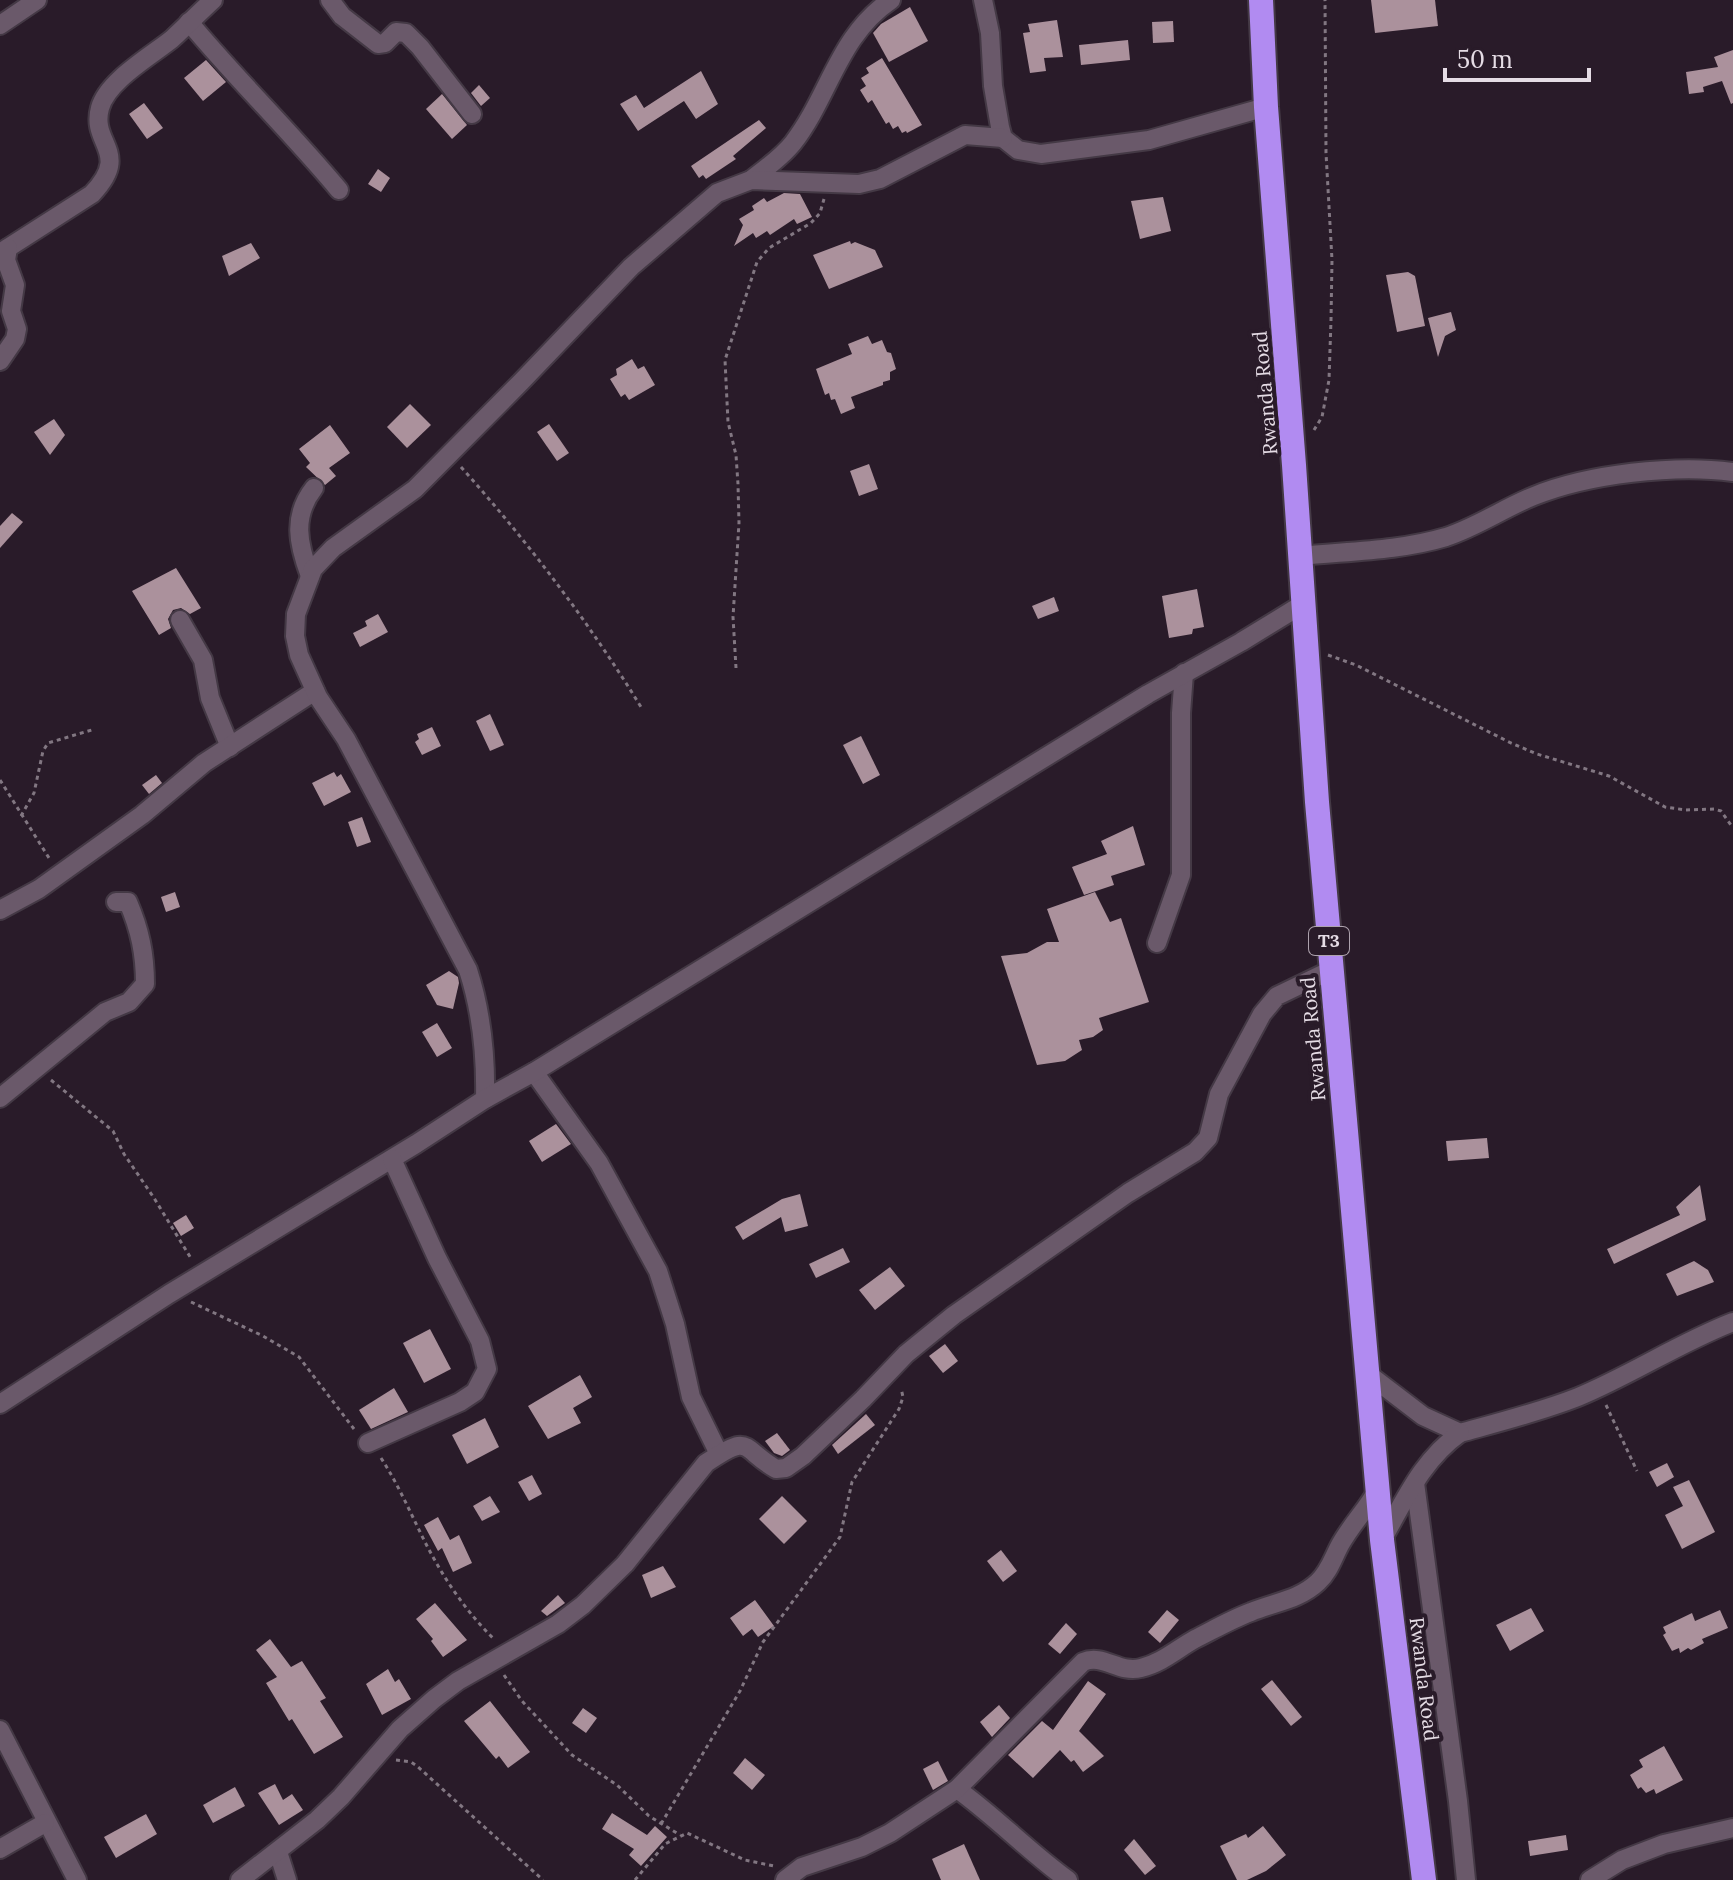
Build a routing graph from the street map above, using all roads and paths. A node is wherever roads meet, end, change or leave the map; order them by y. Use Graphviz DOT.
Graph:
graph roads {
  1 [pos="37,0"];
  2 [pos="213,0"];
  3 [pos="330,0"];
  4 [pos="891,0"];
  5 [pos="983,0"];
  6 [pos="1261,0"];
  7 [pos="1325,0"];
  8 [pos="189,22"];
  9 [pos="0,25"];
  10 [pos="1266,107"];
  11 [pos="472,114"];
  12 [pos="1003,138"];
  13 [pos="751,180"];
  14 [pos="825,183"];
  15 [pos="339,190"];
  16 [pos="4,251"];
  17 [pos="0,361"];
  18 [pos="451,455"];
  19 [pos="1294,465"];
  20 [pos="1733,472"];
  21 [pos="314,488"];
  22 [pos="1300,556"];
  23 [pos="310,576"];
  24 [pos="1303,604"];
  25 [pos="180,620"];
  26 [pos="1306,646"];
  27 [pos="736,668"];
  28 [pos="1184,673"];
  29 [pos="315,691"];
  30 [pos="641,707"];
  31 [pos="95,729"];
  32 [pos="230,747"];
  33 [pos="0,780"];
  34 [pos="21,816"];
  35 [pos="1733,828"];
  36 [pos="60,874"];
  37 [pos="116,902"];
  38 [pos="0,910"];
  39 [pos="1157,943"];
  40 [pos="1331,970"];
  41 [pos="33,1071"];
  42 [pos="534,1072"];
  43 [pos="0,1075"];
  44 [pos="0,1088"];
  45 [pos="0,1098"];
  46 [pos="485,1099"];
  47 [pos="392,1159"];
  48 [pos="198,1276"];
  49 [pos="1732,1320"];
  50 [pos="890,1371"];
  51 [pos="1368,1374"];
  52 [pos="1596,1388"];
  53 [pos="0,1404"];
  54 [pos="1460,1433"];
  55 [pos="368,1443"];
  56 [pos="719,1454"];
  57 [pos="1637,1471"];
  58 [pos="1415,1483"];
  59 [pos="1378,1489"];
  60 [pos="1382,1540"];
  61 [pos="492,1660"];
  62 [pos="0,1730"];
  63 [pos="373,1759"];
  64 [pos="957,1789"];
  65 [pos="45,1823"];
  66 [pos="661,1824"];
  67 [pos="1733,1828"];
  68 [pos="680,1835"];
  69 [pos="0,1849"];
  70 [pos="278,1852"];
  71 [pos="802,1867"];
  72 [pos="77,1880"];
  73 [pos="240,1880"];
  74 [pos="287,1880"];
  75 [pos="543,1880"];
  76 [pos="635,1880"];
  77 [pos="785,1880"];
  78 [pos="1068,1880"];
  79 [pos="1424,1880"];
  80 [pos="1466,1880"];
  81 [pos="1590,1880"];
  1 -- 9 [label="street"];
  2 -- 8 [label="street"];
  3 -- 11 [label="street"];
  4 -- 13 [label="street"];
  5 -- 12 [label="street"];
  6 -- 10 [label="highway, Rwanda Road / T3"];
  7 -- 19 [label="path"];
  8 -- 15 [label="street"];
  8 -- 16 [label="street"];
  10 -- 12 [label="street"];
  10 -- 19 [label="highway, Rwanda Road / T3"];
  12 -- 14 [label="street"];
  13 -- 14 [label="street"];
  13 -- 18 [label="street"];
  14 -- 27 [label="path"];
  16 -- 17 [label="street"];
  18 -- 23 [label="street"];
  18 -- 30 [label="path"];
  19 -- 22 [label="highway, Rwanda Road / T3"];
  20 -- 22 [label="street"];
  21 -- 23 [label="street"];
  22 -- 24 [label="highway, Rwanda Road / T3"];
  23 -- 29 [label="street"];
  24 -- 26 [label="highway, Rwanda Road / T3"];
  24 -- 28 [label="street"];
  25 -- 32 [label="street"];
  26 -- 35 [label="path"];
  26 -- 40 [label="highway, Rwanda Road / T3"];
  28 -- 39 [label="street"];
  28 -- 42 [label="street"];
  29 -- 32 [label="street"];
  29 -- 46 [label="street"];
  31 -- 34 [label="path"];
  32 -- 36 [label="street"];
  33 -- 34 [label="path"];
  34 -- 36 [label="path"];
  36 -- 38 [label="street"];
  37 -- 41 [label="street"];
  40 -- 50 [label="street"];
  40 -- 51 [label="highway, Rwanda Road / T3"];
  41 -- 45 [label="street"];
  41 -- 48 [label="path"];
  42 -- 46 [label="street"];
  42 -- 56 [label="street"];
  43 -- 44 [label="street"];
  46 -- 47 [label="street"];
  47 -- 48 [label="street"];
  47 -- 55 [label="street"];
  48 -- 53 [label="street"];
  49 -- 52 [label="street"];
  50 -- 56 [label="street"];
  50 -- 66 [label="path"];
  51 -- 54 [label="street"];
  51 -- 59 [label="highway, Rwanda Road / T3"];
  52 -- 54 [label="street"];
  52 -- 57 [label="path"];
  54 -- 58 [label="street"];
  56 -- 61 [label="street"];
  58 -- 60 [label="street"];
  58 -- 80 [label="street"];
  59 -- 60 [label="highway, Rwanda Road / T3"];
  59 -- 64 [label="street"];
  60 -- 79 [label="highway, Rwanda Road / T3"];
  61 -- 63 [label="street"];
  61 -- 66 [label="path"];
  62 -- 65 [label="street"];
  63 -- 70 [label="street"];
  63 -- 75 [label="path"];
  64 -- 71 [label="street"];
  64 -- 78 [label="street"];
  65 -- 69 [label="street"];
  65 -- 72 [label="street"];
  66 -- 68 [label="path"];
  67 -- 81 [label="street"];
  68 -- 71 [label="path"];
  68 -- 76 [label="path"];
  70 -- 73 [label="street"];
  70 -- 74 [label="street"];
  71 -- 77 [label="street"];
}
